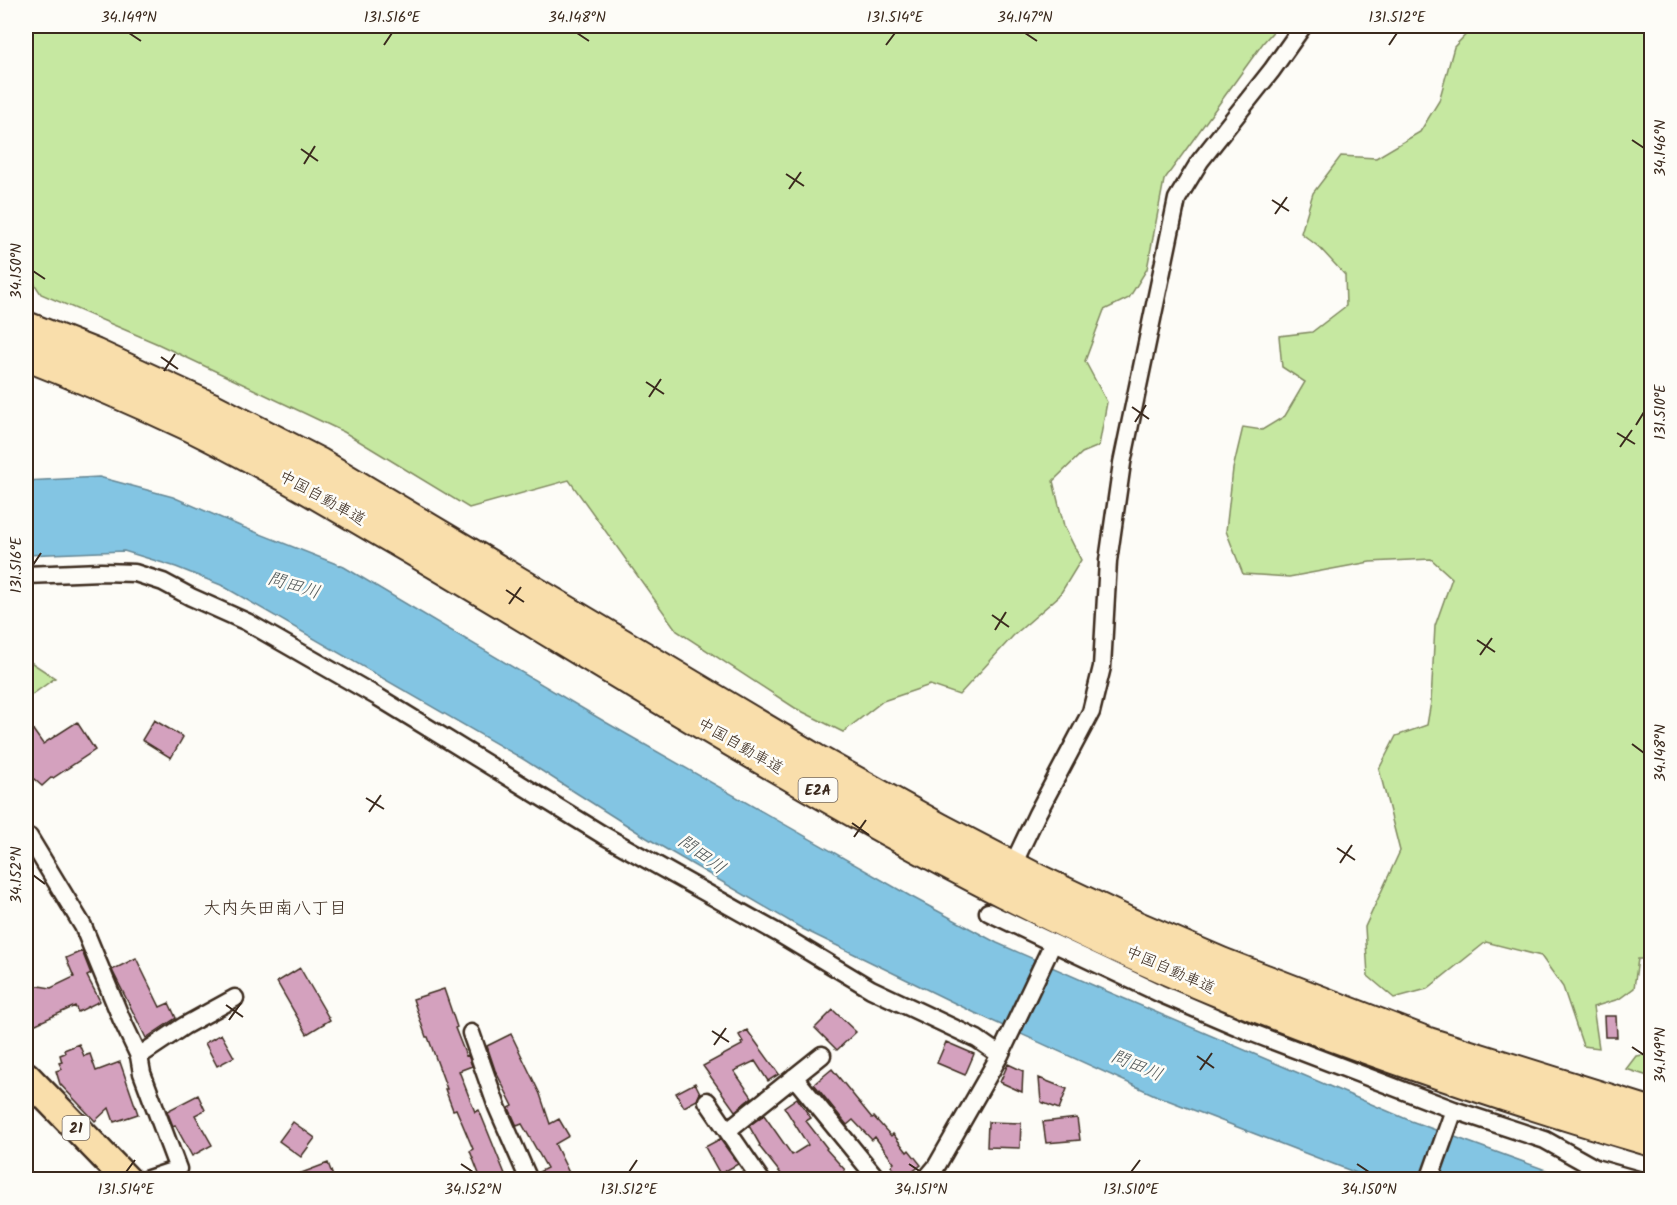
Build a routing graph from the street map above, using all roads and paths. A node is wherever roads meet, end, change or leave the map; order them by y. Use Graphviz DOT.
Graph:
graph roads {
  1 [pos="1303,26"];
  2 [pos="26,328"];
  3 [pos="26,354"];
  4 [pos="26,575"];
  5 [pos="26,838"];
  6 [pos="1018,854"];
  7 [pos="988,912"];
  8 [pos="1050,949"];
  9 [pos="235,998"];
  10 [pos="471,1033"];
  11 [pos="822,1055"];
  12 [pos="1000,1055"];
  13 [pos="140,1056"];
  14 [pos="26,1076"];
  15 [pos="794,1077"];
  16 [pos="707,1101"];
  17 [pos="1453,1113"];
  18 [pos="1652,1114"];
  19 [pos="728,1130"];
  20 [pos="1652,1140"];
  21 [pos="1600,1174"];
  22 [pos="127,1179"];
  23 [pos="145,1179"];
  24 [pos="529,1179"];
  25 [pos="761,1179"];
  26 [pos="878,1179"];
  27 [pos="925,1179"];
  28 [pos="1430,1179"];
  29 [pos="1638,1179"];
  1 -- 6 [label="street"];
  2 -- 18 [label="highway, 中国自動車道 / E2A"];
  3 -- 20 [label="highway, 中国自動車道 / E2A"];
  4 -- 12 [label="street"];
  5 -- 13 [label="street"];
  7 -- 8 [label="street"];
  8 -- 12 [label="street"];
  8 -- 17 [label="street"];
  9 -- 13 [label="street"];
  10 -- 24 [label="street"];
  11 -- 15 [label="street"];
  12 -- 27 [label="street"];
  13 -- 23 [label="street"];
  14 -- 22 [label="main road, 21"];
  15 -- 19 [label="street"];
  15 -- 26 [label="street"];
  16 -- 19 [label="street"];
  17 -- 21 [label="street"];
  17 -- 28 [label="street"];
  19 -- 25 [label="street"];
  21 -- 29 [label="street"];
}
